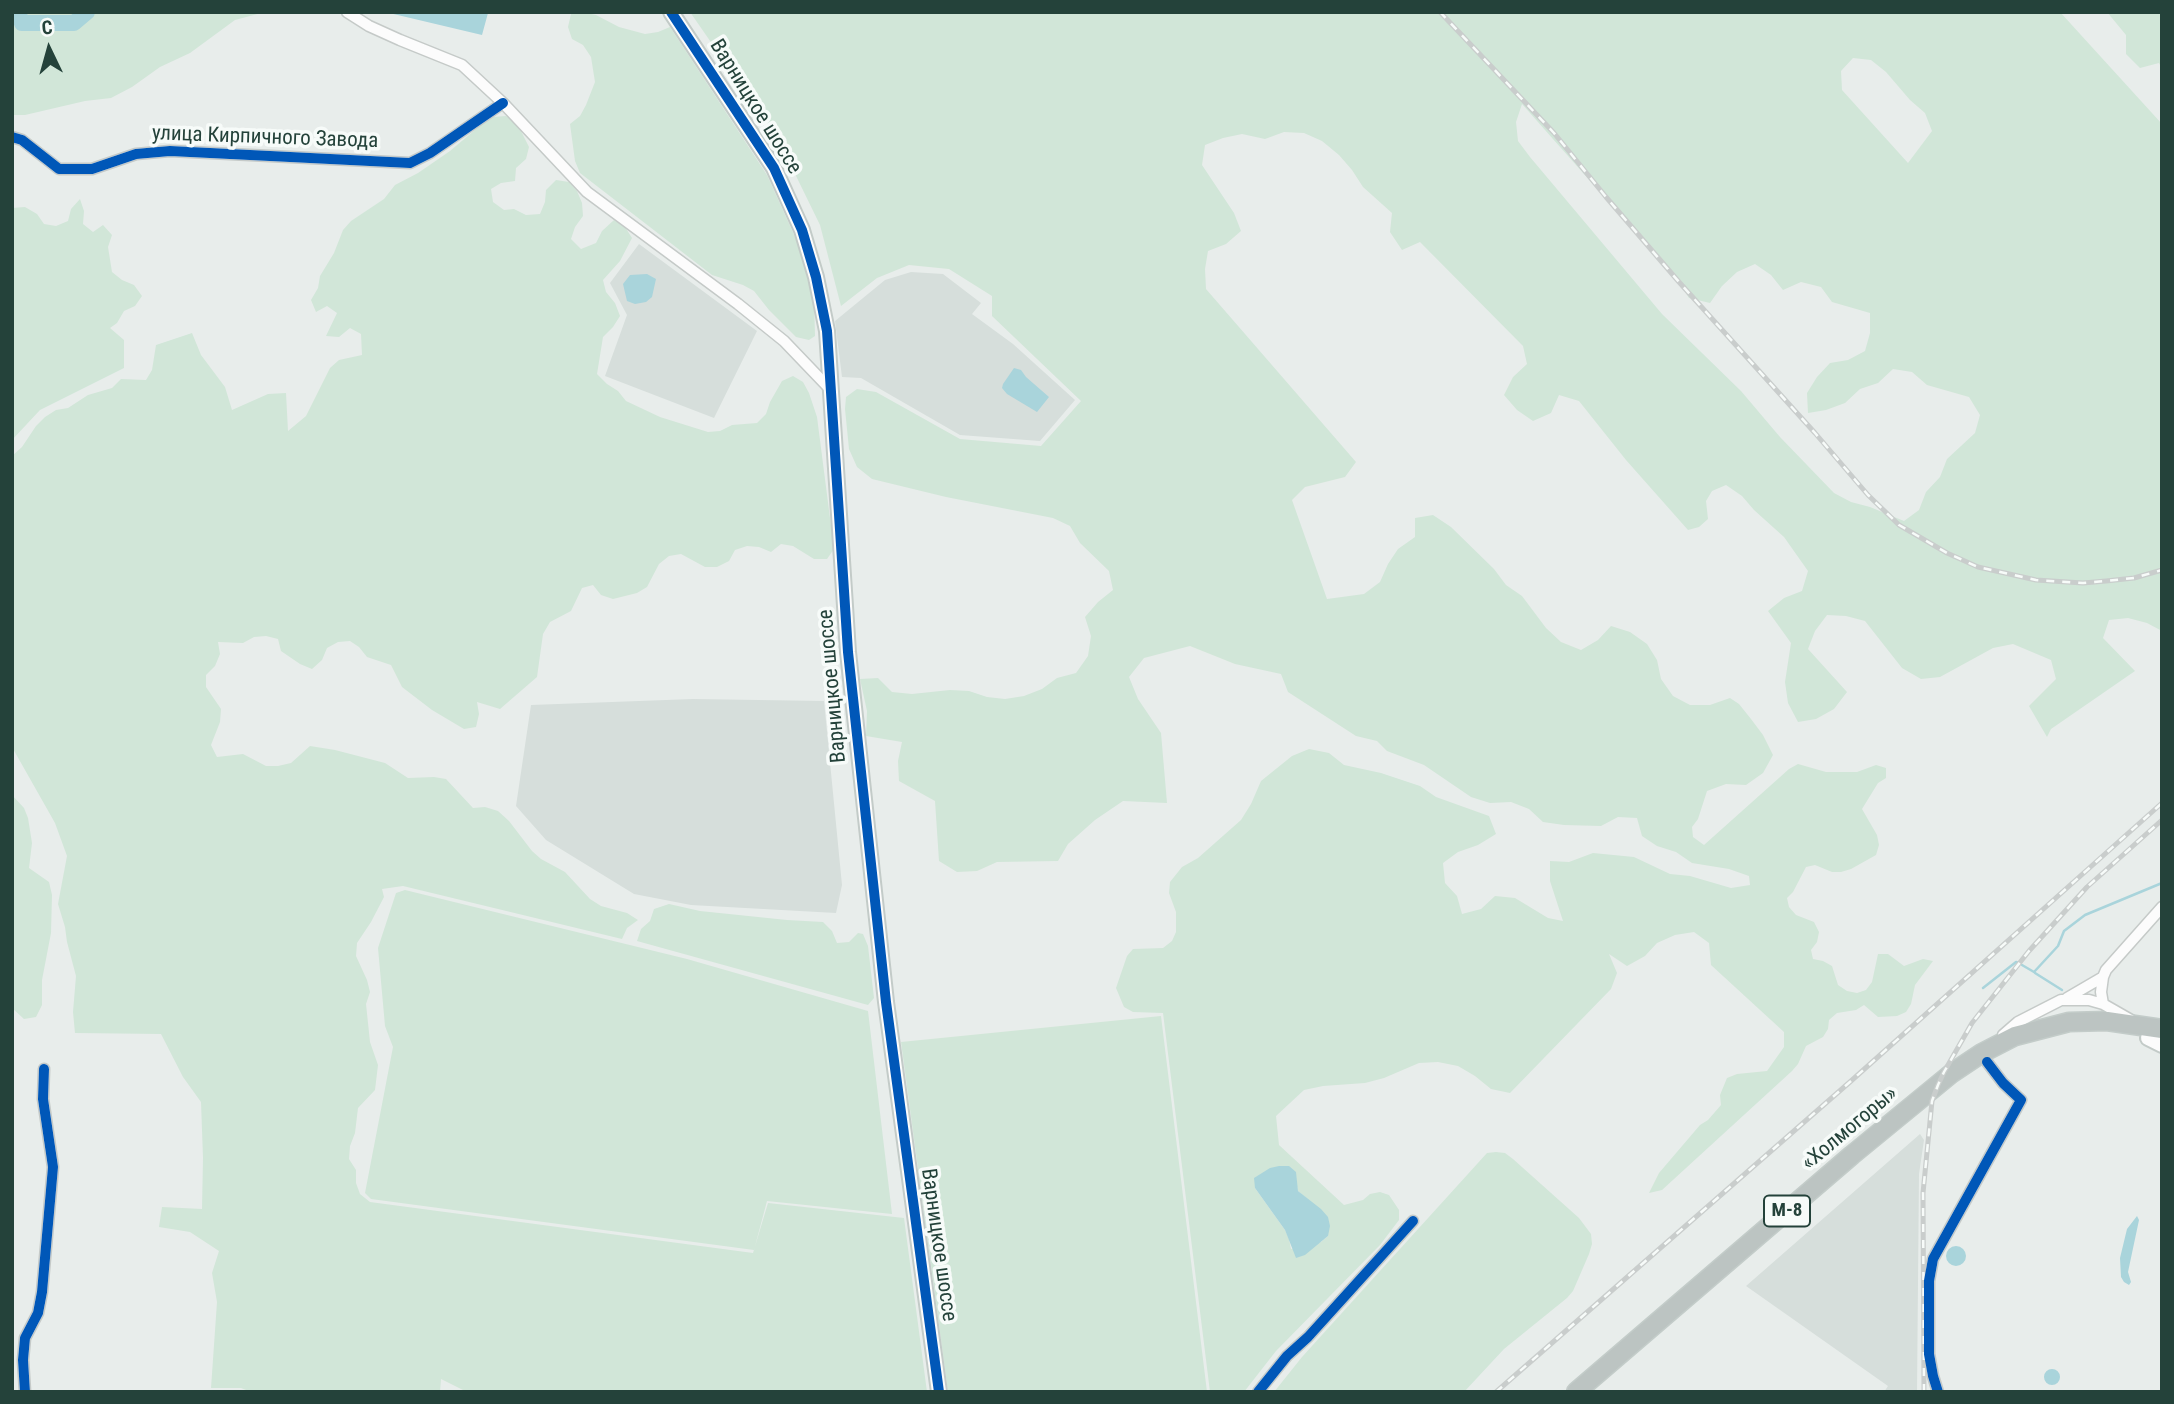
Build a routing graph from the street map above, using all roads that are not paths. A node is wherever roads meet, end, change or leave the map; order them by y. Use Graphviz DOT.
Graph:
graph roads {
  1 [pos="347,12"];
  2 [pos="671,12"];
  3 [pos="503,103"];
  4 [pos="12,137"];
  5 [pos="832,391"];
  6 [pos="2162,907"];
  7 [pos="2103,977"];
  8 [pos="2061,1000"];
  9 [pos="2103,1004"];
  10 [pos="2155,1035"];
  11 [pos="1985,1058"];
  12 [pos="44,1069"];
  13 [pos="1413,1221"];
  14 [pos="25,1392"];
  15 [pos="939,1392"];
  16 [pos="1258,1392"];
  17 [pos="1576,1392"];
  18 [pos="1592,1392"];
  19 [pos="1938,1392"];
  1 -- 3 [label="street"];
  2 -- 5 [label="street, Варницкое шоссе"];
  3 -- 4 [label="street, улица Кирпичного Завода"];
  3 -- 5 [label="street"];
  5 -- 15 [label="street, Варницкое шоссе"];
  6 -- 7 [label="street"];
  7 -- 8 [label="street"];
  7 -- 9 [label="street"];
  8 -- 9 [label="street"];
  8 -- 11 [label="street"];
  9 -- 10 [label="street"];
  10 -- 11 [label="highway, «Холмогоры» / М-8"];
  11 -- 17 [label="highway, «Холмогоры» / М-8"];
  11 -- 18 [label="highway, «Холмогоры» / М-8"];
  11 -- 19 [label="street"];
  12 -- 14 [label="street"];
  13 -- 16 [label="street"];
}
